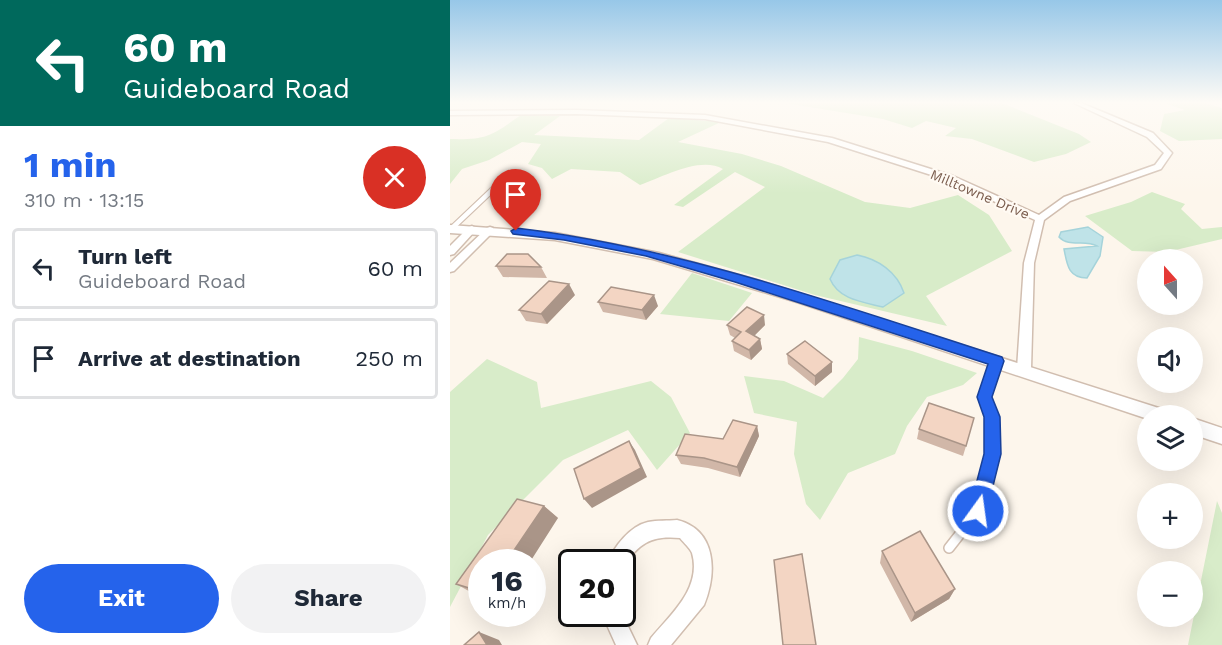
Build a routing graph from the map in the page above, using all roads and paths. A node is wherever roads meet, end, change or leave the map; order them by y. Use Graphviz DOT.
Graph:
graph roads {
  1 [pos="792,133"];
  2 [pos="1146,133"];
  3 [pos="506,177"];
  4 [pos="1040,219"];
  5 [pos="451,229"];
  6 [pos="472,229"];
  7 [pos="490,230"];
  8 [pos="450,252"];
  9 [pos="450,269"];
  10 [pos="997,361"];
  11 [pos="1024,369"];
  12 [pos="1137,407"];
  13 [pos="1203,430"];
  14 [pos="1222,436"];
  15 [pos="949,548"];
  16 [pos="624,549"];
  17 [pos="618,627"];
  18 [pos="627,645"];
  19 [pos="658,645"];
  1 -- 4 [label="street, Milltowne Drive"];
  2 -- 4 [label="street"];
  3 -- 5 [label="lane"];
  4 -- 11 [label="street, Milltowne Drive"];
  5 -- 6 [label="street"];
  6 -- 7 [label="street"];
  6 -- 8 [label="street"];
  7 -- 9 [label="street"];
  7 -- 10 [label="street"];
  10 -- 11 [label="street"];
  10 -- 15 [label="lane"];
  11 -- 12 [label="street"];
  13 -- 14 [label="street"];
  16 -- 19 [label="street"];
  17 -- 18 [label="street"];
}
